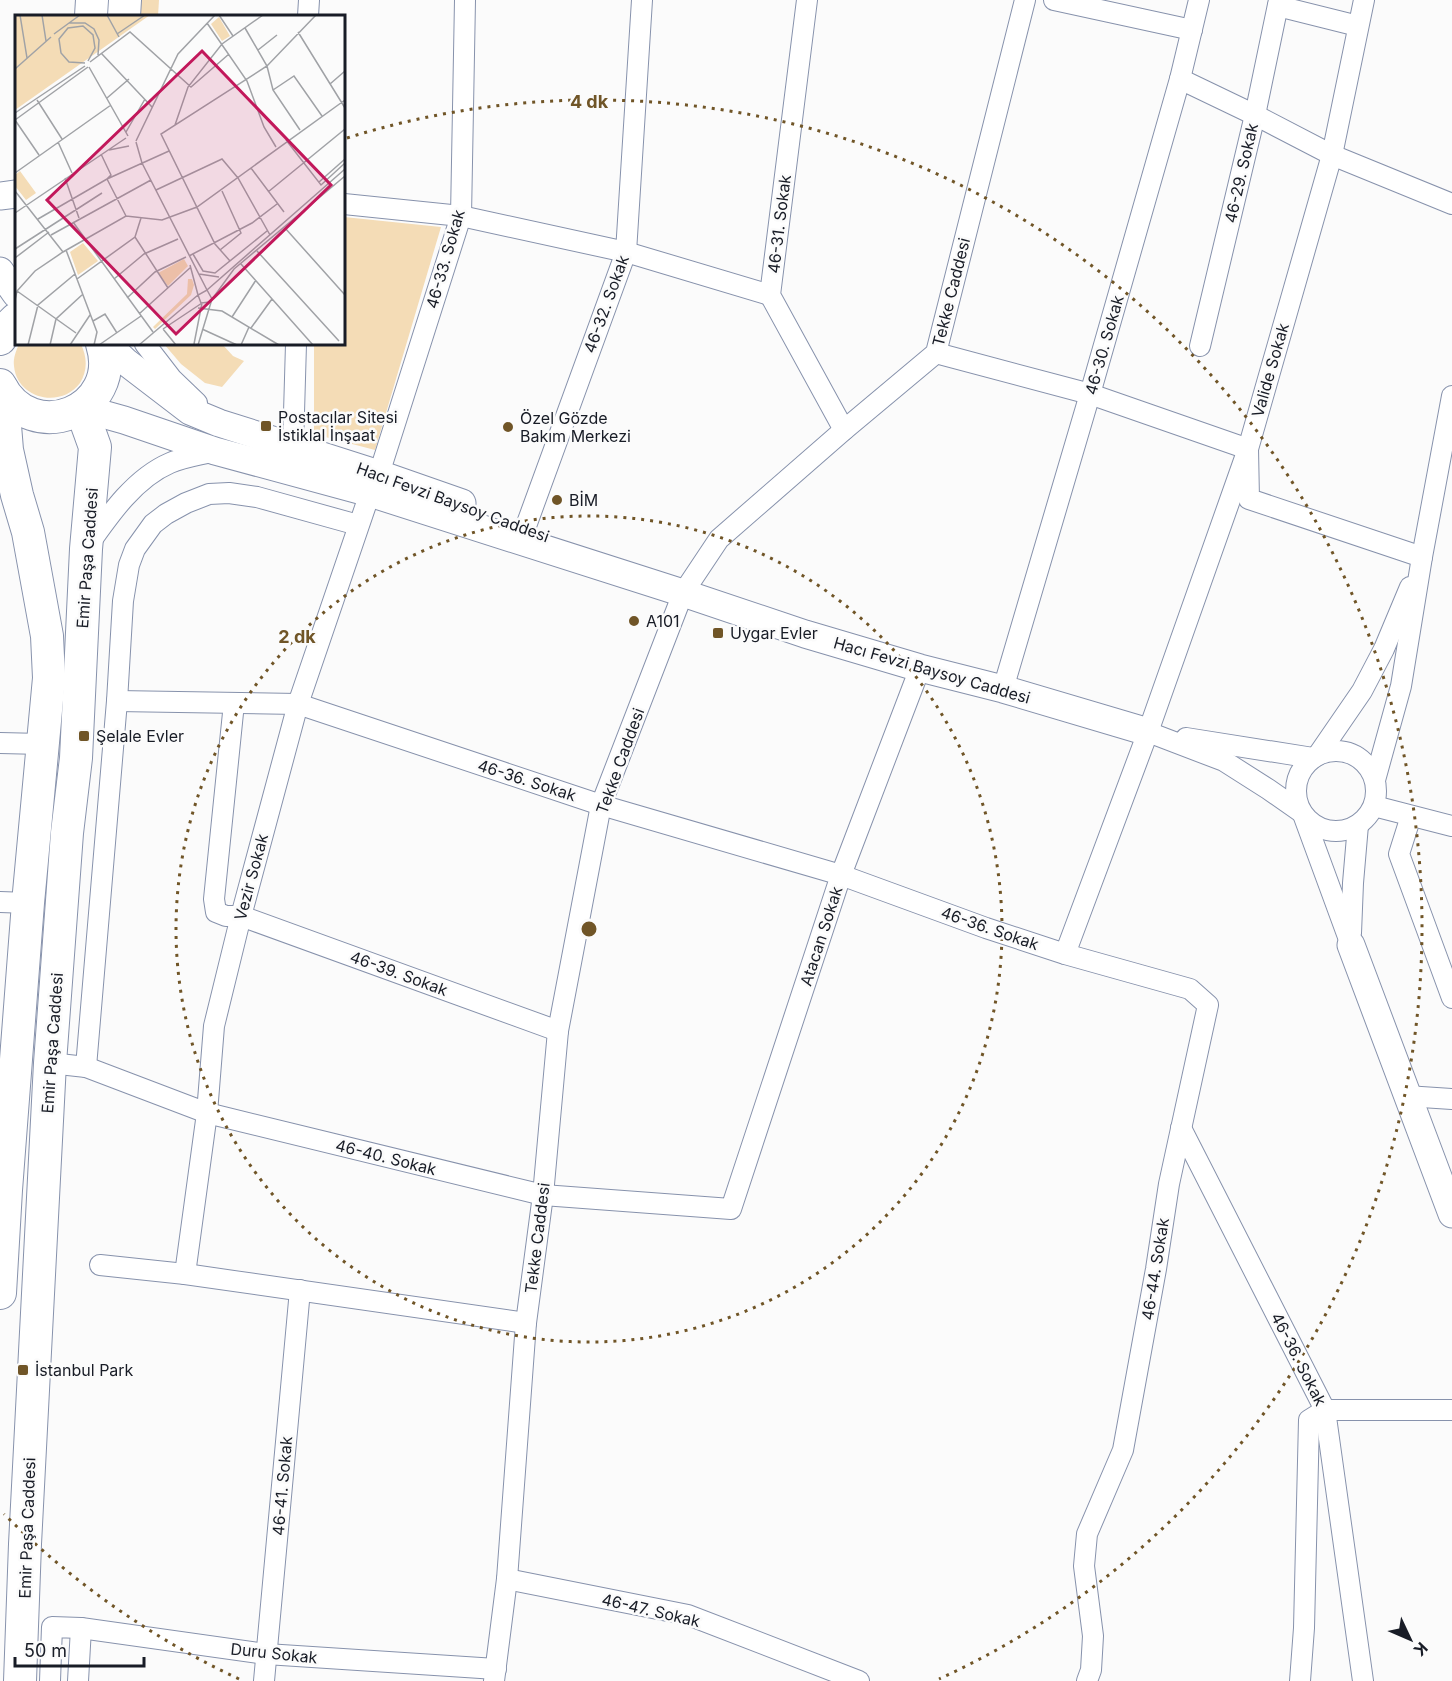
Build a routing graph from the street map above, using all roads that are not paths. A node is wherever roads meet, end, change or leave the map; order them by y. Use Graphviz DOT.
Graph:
graph roads {
  1 [pos="92,0"];
  2 [pos="125,0"];
  3 [pos="309,0"];
  4 [pos="465,0"];
  5 [pos="642,0"];
  6 [pos="807,0"];
  7 [pos="1025,0"];
  8 [pos="1054,0"];
  9 [pos="1199,0"];
  10 [pos="1364,0"];
  11 [pos="1279,3"];
  12 [pos="91,15"];
  13 [pos="124,15"];
  14 [pos="308,15"];
  15 [pos="1358,26"];
  16 [pos="1192,30"];
  17 [pos="1180,79"];
  18 [pos="1255,115"];
  19 [pos="1332,155"];
  20 [pos="15,194"];
  21 [pos="0,196"];
  22 [pos="345,204"];
  23 [pos="1452,204"];
  24 [pos="460,216"];
  25 [pos="626,252"];
  26 [pos="770,295"];
  27 [pos="15,320"];
  28 [pos="0,339"];
  29 [pos="105,345"];
  30 [pos="106,345"];
  31 [pos="146,345"];
  32 [pos="296,345"];
  33 [pos="1200,346"];
  34 [pos="936,353"];
  35 [pos="0,387"];
  36 [pos="1090,394"];
  37 [pos="1452,396"];
  38 [pos="81,408"];
  39 [pos="219,423"];
  40 [pos="844,430"];
  41 [pos="293,447"];
  42 [pos="1248,449"];
  43 [pos="215,451"];
  44 [pos="374,483"];
  45 [pos="358,525"];
  46 [pos="526,526"];
  47 [pos="86,549"];
  48 [pos="1422,557"];
  49 [pos="683,593"];
  50 [pos="920,668"];
  51 [pos="1003,689"];
  52 [pos="117,701"];
  53 [pos="234,703"];
  54 [pos="297,704"];
  55 [pos="1148,732"];
  56 [pos="0,743"];
  57 [pos="42,744"];
  58 [pos="1315,757"];
  59 [pos="1375,780"];
  60 [pos="601,805"];
  61 [pos="1374,806"];
  62 [pos="1303,815"];
  63 [pos="1411,816"];
  64 [pos="1358,825"];
  65 [pos="1452,826"];
  66 [pos="841,875"];
  67 [pos="14,903"];
  68 [pos="241,916"];
  69 [pos="1351,945"];
  70 [pos="1065,954"];
  71 [pos="1452,998"];
  72 [pos="558,1031"];
  73 [pos="50,1063"];
  74 [pos="86,1067"];
  75 [pos="1406,1096"];
  76 [pos="1452,1099"];
  77 [pos="207,1113"];
  78 [pos="1181,1128"];
  79 [pos="3,1190"];
  80 [pos="543,1195"];
  81 [pos="731,1209"];
  82 [pos="1452,1214"];
  83 [pos="100,1265"];
  84 [pos="185,1274"];
  85 [pos="300,1290"];
  86 [pos="0,1293"];
  87 [pos="526,1323"];
  88 [pos="1325,1410"];
  89 [pos="1452,1410"];
  90 [pos="507,1579"];
  91 [pos="81,1628"];
  92 [pos="266,1654"];
  93 [pos="495,1675"];
  94 [pos="20,1681"];
  95 [pos="50,1681"];
  96 [pos="78,1681"];
  97 [pos="264,1681"];
  98 [pos="859,1681"];
  99 [pos="1087,1681"];
  100 [pos="1300,1681"];
  101 [pos="1363,1681"];
  1 -- 12 [label="main road"];
  2 -- 13 [label="main road"];
  3 -- 14 [label="street"];
  4 -- 24 [label="street, 46-33. Sokak"];
  5 -- 25 [label="street, 46-32. Sokak"];
  6 -- 26 [label="street, 46-31. Sokak"];
  7 -- 34 [label="street, Tekke Caddesi"];
  8 -- 16 [label="street"];
  9 -- 16 [label="street, 46-30. Sokak"];
  10 -- 15 [label="street, Valide Sokak"];
  11 -- 15 [label="street"];
  11 -- 18 [label="street, 46-29. Sokak"];
  15 -- 19 [label="street, Valide Sokak"];
  16 -- 17 [label="street, 46-30. Sokak"];
  17 -- 18 [label="street"];
  17 -- 36 [label="street, 46-30. Sokak"];
  18 -- 19 [label="street"];
  18 -- 33 [label="street, 46-29. Sokak"];
  19 -- 23 [label="street"];
  19 -- 42 [label="street, Valide Sokak"];
  20 -- 21 [label="street"];
  22 -- 24 [label="street"];
  24 -- 25 [label="street"];
  24 -- 44 [label="street, 46-33. Sokak"];
  25 -- 26 [label="street"];
  25 -- 46 [label="street, 46-32. Sokak"];
  26 -- 40 [label="street, 46-31. Sokak"];
  27 -- 28 [label="main road"];
  29 -- 38 [label="main road"];
  30 -- 39 [label="street, Hacı Fevzi Baysoy Caddesi"];
  31 -- 39 [label="street, Hacı Fevzi Baysoy Caddesi"];
  32 -- 41 [label="street"];
  34 -- 36 [label="street"];
  34 -- 40 [label="street, Tekke Caddesi"];
  35 -- 38 [label="main road"];
  35 -- 57 [label="main road, Emir Paşa Caddesi"];
  36 -- 42 [label="street"];
  36 -- 51 [label="street, 46-30. Sokak"];
  37 -- 48 [label="street"];
  38 -- 43 [label="street, Hacı Fevzi Baysoy Caddesi"];
  38 -- 47 [label="main road, Emir Paşa Caddesi"];
  39 -- 41 [label="street, Hacı Fevzi Baysoy Caddesi"];
  40 -- 49 [label="street, Tekke Caddesi"];
  41 -- 44 [label="street, Hacı Fevzi Baysoy Caddesi"];
  42 -- 48 [label="street"];
  42 -- 55 [label="street, Valide Sokak"];
  43 -- 44 [label="street, Hacı Fevzi Baysoy Caddesi"];
  43 -- 47 [label="street"];
  44 -- 45 [label="street, Vezir Sokak"];
  44 -- 46 [label="street, Hacı Fevzi Baysoy Caddesi"];
  44 -- 49 [label="street, Hacı Fevzi Baysoy Caddesi"];
  45 -- 52 [label="street"];
  45 -- 54 [label="street, Vezir Sokak"];
  46 -- 49 [label="street, Hacı Fevzi Baysoy Caddesi"];
  47 -- 73 [label="main road, Emir Paşa Caddesi"];
  48 -- 58 [label="street"];
  48 -- 59 [label="street"];
  49 -- 50 [label="street, Hacı Fevzi Baysoy Caddesi"];
  49 -- 60 [label="street, Tekke Caddesi"];
  50 -- 51 [label="street, Hacı Fevzi Baysoy Caddesi"];
  50 -- 66 [label="street, Atacan Sokak"];
  51 -- 55 [label="street, Hacı Fevzi Baysoy Caddesi"];
  52 -- 53 [label="street, 46-36. Sokak"];
  52 -- 74 [label="street"];
  53 -- 54 [label="street, 46-36. Sokak"];
  53 -- 68 [label="street, 46-39. Sokak"];
  54 -- 60 [label="street, 46-36. Sokak"];
  54 -- 68 [label="street, Vezir Sokak"];
  55 -- 58 [label="street, Hacı Fevzi Baysoy Caddesi"];
  55 -- 62 [label="street, Hacı Fevzi Baysoy Caddesi"];
  55 -- 70 [label="street, Valide Sokak"];
  56 -- 57 [label="street"];
  57 -- 67 [label="main road, Emir Paşa Caddesi"];
  58 -- 59 [label="street"];
  58 -- 62 [label="street"];
  59 -- 61 [label="street"];
  60 -- 66 [label="street, 46-36. Sokak"];
  60 -- 72 [label="street, Tekke Caddesi"];
  61 -- 63 [label="street"];
  61 -- 64 [label="street"];
  62 -- 64 [label="street"];
  62 -- 69 [label="street"];
  63 -- 65 [label="street"];
  63 -- 71 [label="street"];
  64 -- 69 [label="street"];
  66 -- 70 [label="street, 46-36. Sokak"];
  66 -- 81 [label="street, Atacan Sokak"];
  67 -- 79 [label="main road, Emir Paşa Caddesi"];
  68 -- 72 [label="street, 46-39. Sokak"];
  68 -- 77 [label="street, Vezir Sokak"];
  69 -- 75 [label="street"];
  70 -- 78 [label="street, 46-44. Sokak"];
  72 -- 80 [label="street, Tekke Caddesi"];
  73 -- 74 [label="street, 46-40. Sokak"];
  73 -- 94 [label="main road, Emir Paşa Caddesi"];
  74 -- 77 [label="street, 46-40. Sokak"];
  75 -- 76 [label="street"];
  75 -- 82 [label="street"];
  77 -- 80 [label="street, 46-40. Sokak"];
  77 -- 84 [label="street, Vezir Sokak"];
  78 -- 88 [label="street, 46-36. Sokak"];
  78 -- 99 [label="street, 46-44. Sokak"];
  79 -- 86 [label="main road, Emir Paşa Caddesi"];
  80 -- 81 [label="street, 46-40. Sokak"];
  80 -- 87 [label="street, Tekke Caddesi"];
  83 -- 84 [label="street"];
  84 -- 85 [label="street"];
  85 -- 87 [label="street"];
  85 -- 92 [label="street, 46-41. Sokak"];
  87 -- 90 [label="street, Tekke Caddesi"];
  88 -- 89 [label="street"];
  88 -- 100 [label="street"];
  88 -- 101 [label="street, 46-36. Sokak"];
  90 -- 93 [label="street, Tekke Caddesi"];
  90 -- 98 [label="street, 46-47. Sokak"];
  91 -- 92 [label="street, Duru Sokak"];
  91 -- 95 [label="street, Duru Sokak"];
  91 -- 96 [label="street"];
  92 -- 93 [label="street, Duru Sokak"];
  92 -- 97 [label="street, 46-41. Sokak"];
}
